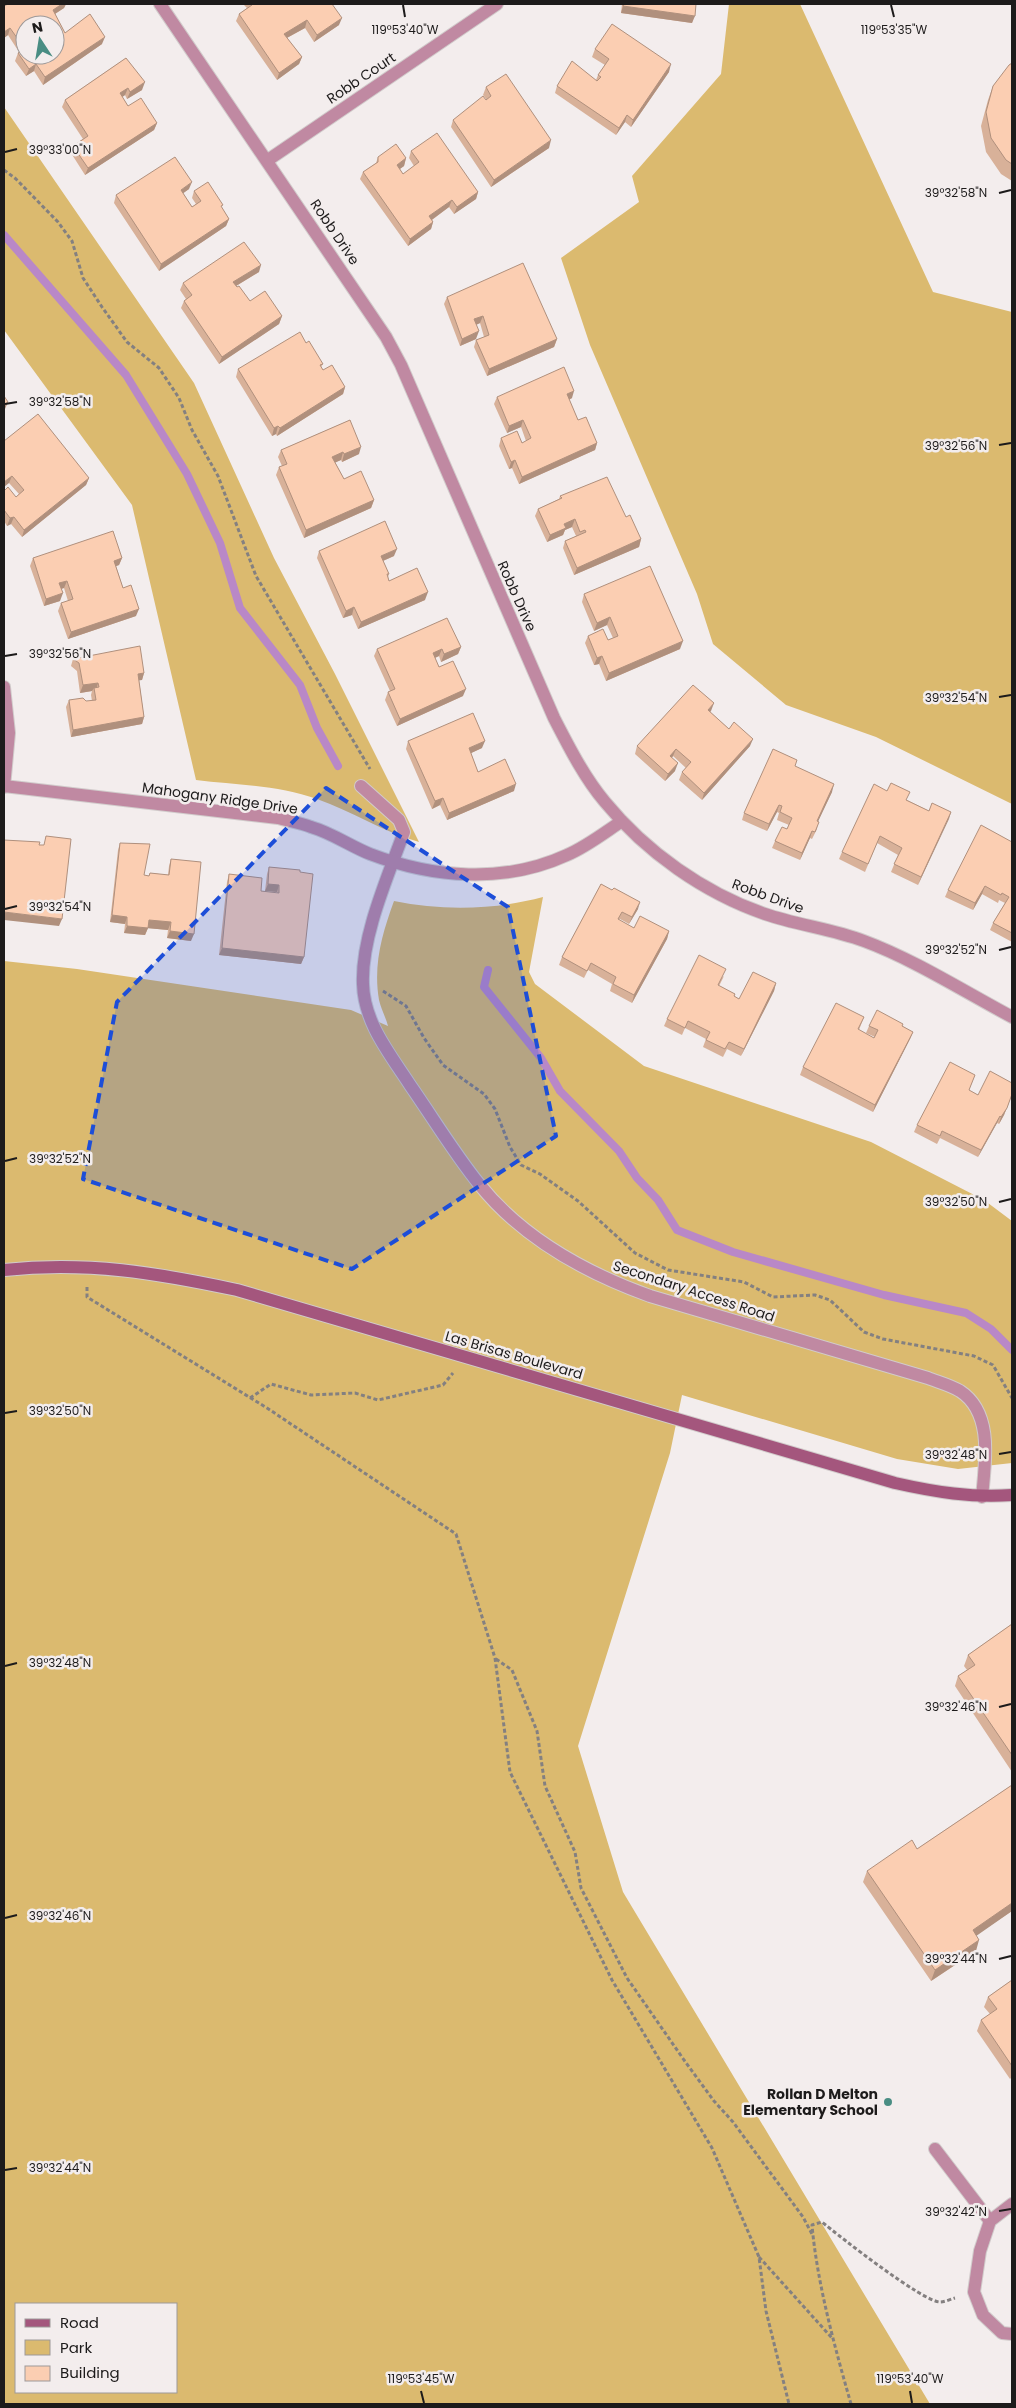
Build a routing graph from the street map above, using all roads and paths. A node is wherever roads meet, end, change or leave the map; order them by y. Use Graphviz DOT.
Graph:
graph roads {
  1 [pos="160,4"];
  2 [pos="497,4"];
  3 [pos="268,160"];
  4 [pos="4,170"];
  5 [pos="4,687"];
  6 [pos="371,770"];
  7 [pos="4,786"];
  8 [pos="361,786"];
  9 [pos="622,821"];
  10 [pos="392,862"];
  11 [pos="363,985"];
  12 [pos="1012,1017"];
  13 [pos="86,1267"];
  14 [pos="4,1270"];
  15 [pos="465,1356"];
  16 [pos="250,1398"];
  17 [pos="1012,1398"];
  18 [pos="1012,1495"];
  19 [pos="982,1497"];
  20 [pos="495,1658"];
  21 [pos="936,2149"];
  22 [pos="1012,2204"];
  23 [pos="990,2221"];
  24 [pos="813,2236"];
  25 [pos="759,2257"];
  26 [pos="974,2292"];
  27 [pos="1012,2334"];
  28 [pos="832,2338"];
  29 [pos="789,2404"];
  30 [pos="851,2404"];
  1 -- 3 [label="street, Robb Drive"];
  2 -- 3 [label="street, Robb Court"];
  3 -- 9 [label="street, Robb Drive"];
  4 -- 6 [label="path"];
  5 -- 7 [label="street"];
  7 -- 10 [label="street, Mahogany Ridge Drive"];
  8 -- 10 [label="street, Secondary Access Road"];
  9 -- 10 [label="street, Mahogany Ridge Drive"];
  9 -- 12 [label="street, Robb Drive"];
  10 -- 11 [label="street, Secondary Access Road"];
  11 -- 17 [label="path"];
  11 -- 19 [label="street, Secondary Access Road"];
  13 -- 14 [label="street, Las Brisas Boulevard"];
  13 -- 15 [label="street, Las Brisas Boulevard"];
  13 -- 16 [label="path"];
  15 -- 16 [label="path"];
  15 -- 19 [label="street, Las Brisas Boulevard"];
  16 -- 20 [label="path"];
  18 -- 19 [label="street, Las Brisas Boulevard"];
  20 -- 24 [label="path"];
  20 -- 25 [label="path"];
  21 -- 23 [label="street"];
  22 -- 23 [label="street"];
  23 -- 26 [label="street"];
  24 -- 26 [label="path"];
  24 -- 28 [label="path"];
  25 -- 28 [label="path"];
  25 -- 29 [label="path"];
  26 -- 27 [label="street"];
  28 -- 30 [label="path"];
}
